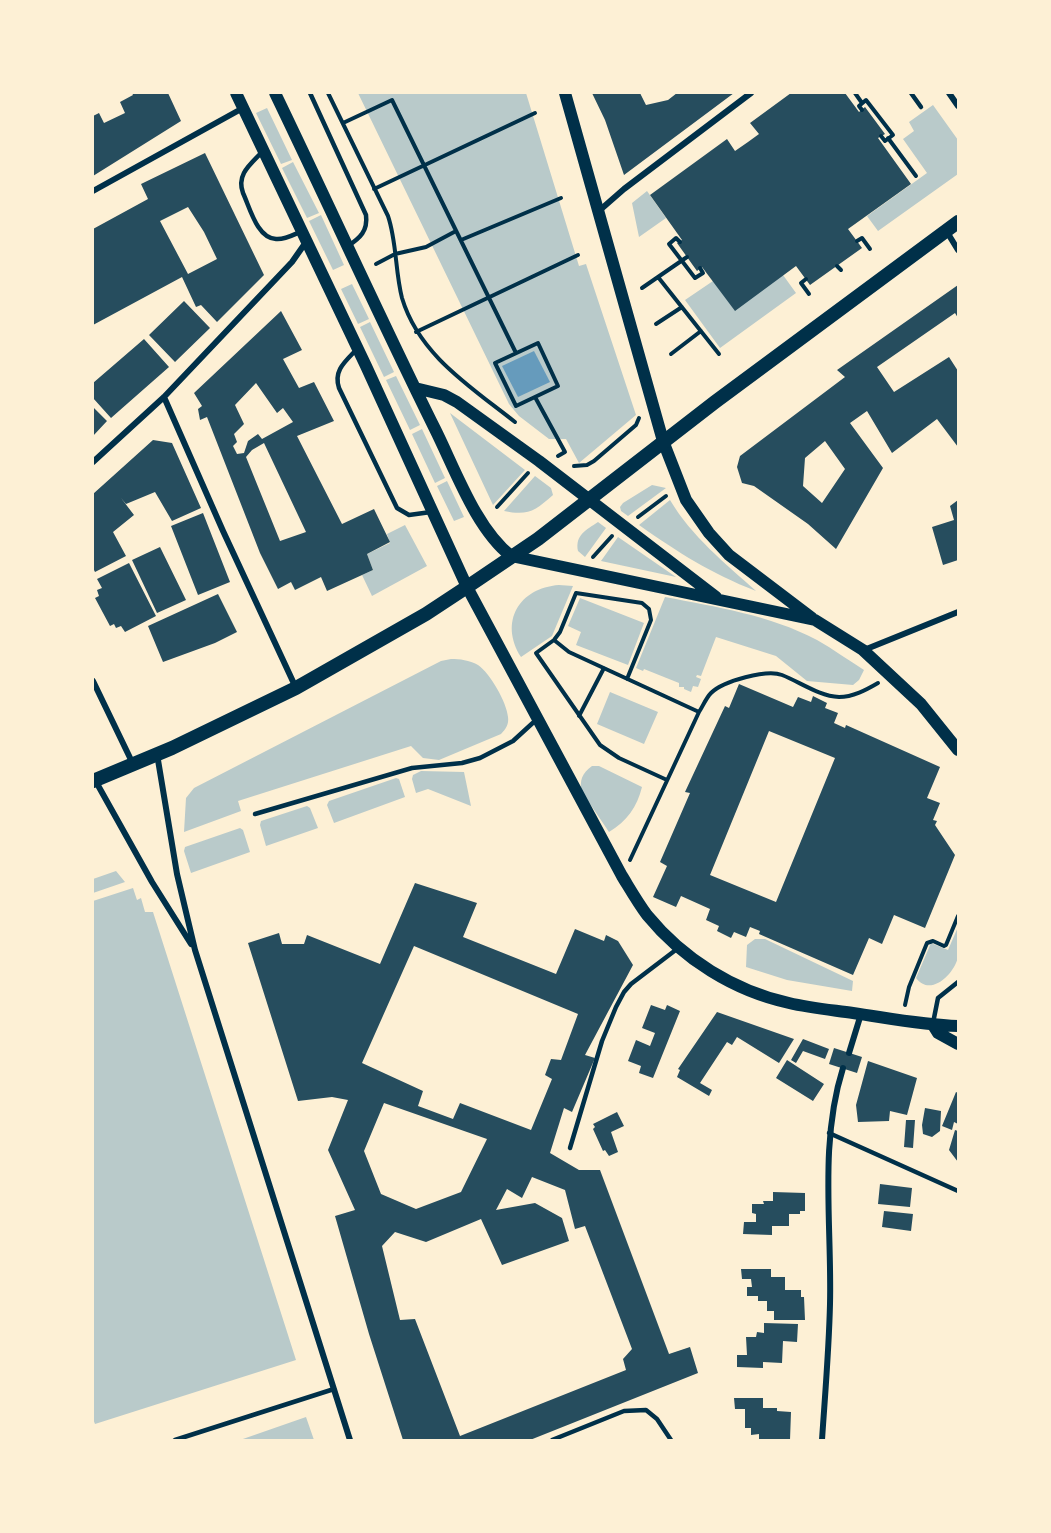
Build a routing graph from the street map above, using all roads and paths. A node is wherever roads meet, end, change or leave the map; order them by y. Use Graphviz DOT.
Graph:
graph roads {
  1 [pos="236,93"];
  2 [pos="275,93"];
  3 [pos="310,93"];
  4 [pos="328,93"];
  5 [pos="566,93"];
  6 [pos="751,93"];
  7 [pos="855,93"];
  8 [pos="911,93"];
  9 [pos="949,93"];
  10 [pos="862,103"];
  11 [pos="958,106"];
  12 [pos="921,107"];
  13 [pos="243,108"];
  14 [pos="862,110"];
  15 [pos="536,113"];
  16 [pos="342,123"];
  17 [pos="881,136"];
  18 [pos="888,138"];
  19 [pos="263,151"];
  20 [pos="424,165"];
  21 [pos="916,176"];
  22 [pos="375,189"];
  23 [pos="93,191"];
  24 [pos="561,198"];
  25 [pos="600,210"];
  26 [pos="958,222"];
  27 [pos="456,231"];
  28 [pos="946,231"];
  29 [pos="303,237"];
  30 [pos="461,240"];
  31 [pos="857,241"];
  32 [pos="680,242"];
  33 [pos="348,246"];
  34 [pos="870,249"];
  35 [pos="958,250"];
  36 [pos="395,254"];
  37 [pos="578,255"];
  38 [pos="687,257"];
  39 [pos="682,261"];
  40 [pos="376,264"];
  41 [pos="700,268"];
  42 [pos="658,277"];
  43 [pos="806,279"];
  44 [pos="642,288"];
  45 [pos="809,294"];
  46 [pos="489,297"];
  47 [pos="682,307"];
  48 [pos="656,324"];
  49 [pos="701,331"];
  50 [pos="416,332"];
  51 [pos="357,349"];
  52 [pos="516,353"];
  53 [pos="671,354"];
  54 [pos="719,354"];
  55 [pos="415,388"];
  56 [pos="164,397"];
  57 [pos="535,397"];
  58 [pos="639,411"];
  59 [pos="524,428"];
  60 [pos="663,441"];
  61 [pos="550,449"];
  62 [pos="558,456"];
  63 [pos="564,461"];
  64 [pos="93,462"];
  65 [pos="571,466"];
  66 [pos="528,474"];
  67 [pos="666,496"];
  68 [pos="589,500"];
  69 [pos="497,507"];
  70 [pos="432,511"];
  71 [pos="632,521"];
  72 [pos="613,535"];
  73 [pos="511,556"];
  74 [pos="592,559"];
  75 [pos="467,587"];
  76 [pos="719,600"];
  77 [pos="958,612"];
  78 [pos="815,620"];
  79 [pos="554,640"];
  80 [pos="863,650"];
  81 [pos="604,668"];
  82 [pos="892,676"];
  83 [pos="627,679"];
  84 [pos="93,681"];
  85 [pos="296,688"];
  86 [pos="699,712"];
  87 [pos="579,716"];
  88 [pos="538,718"];
  89 [pos="958,750"];
  90 [pos="157,754"];
  91 [pos="134,764"];
  92 [pos="667,780"];
  93 [pos="94,781"];
  94 [pos="255,814"];
  95 [pos="622,876"];
  96 [pos="958,916"];
  97 [pos="679,947"];
  98 [pos="195,950"];
  99 [pos="958,981"];
  100 [pos="861,1014"];
  101 [pos="904,1021"];
  102 [pos="933,1025"];
  103 [pos="958,1026"];
  104 [pos="958,1044"];
  105 [pos="849,1053"];
  106 [pos="843,1068"];
  107 [pos="829,1133"];
  108 [pos="570,1148"];
  109 [pos="958,1191"];
  110 [pos="334,1389"];
  111 [pos="175,1440"];
  112 [pos="350,1440"];
  113 [pos="552,1440"];
  114 [pos="671,1440"];
  115 [pos="822,1440"];
  1 -- 13 [label="main road"];
  2 -- 33 [label="main road"];
  3 -- 33 [label="lane"];
  4 -- 16 [label="path"];
  5 -- 25 [label="main road"];
  6 -- 25 [label="street"];
  7 -- 10 [label="path"];
  8 -- 12 [label="lane"];
  9 -- 11 [label="street"];
  10 -- 14 [label="path"];
  10 -- 18 [label="path"];
  13 -- 19 [label="main road"];
  13 -- 23 [label="street"];
  15 -- 20 [label="path"];
  16 -- 20 [label="path"];
  16 -- 22 [label="path"];
  17 -- 18 [label="path"];
  18 -- 21 [label="path"];
  19 -- 29 [label="main road"];
  19 -- 29 [label="lane"];
  20 -- 22 [label="path"];
  20 -- 27 [label="path"];
  22 -- 36 [label="path"];
  24 -- 30 [label="path"];
  25 -- 60 [label="main road"];
  26 -- 28 [label="main road"];
  27 -- 30 [label="path"];
  27 -- 36 [label="path"];
  28 -- 35 [label="street"];
  28 -- 60 [label="main road"];
  29 -- 51 [label="main road"];
  29 -- 56 [label="street"];
  30 -- 46 [label="path"];
  31 -- 34 [label="path"];
  32 -- 39 [label="path"];
  33 -- 55 [label="main road"];
  36 -- 40 [label="path"];
  36 -- 50 [label="path"];
  37 -- 46 [label="path"];
  38 -- 39 [label="path"];
  39 -- 41 [label="path"];
  39 -- 42 [label="path"];
  42 -- 44 [label="path"];
  42 -- 47 [label="path"];
  43 -- 45 [label="path"];
  46 -- 50 [label="path"];
  46 -- 52 [label="path"];
  47 -- 48 [label="path"];
  47 -- 49 [label="path"];
  49 -- 53 [label="path"];
  49 -- 54 [label="path"];
  50 -- 59 [label="path"];
  51 -- 70 [label="main road"];
  51 -- 70 [label="lane"];
  52 -- 57 [label="path"];
  52 -- 57 [label="path"];
  55 -- 68 [label="main road"];
  55 -- 73 [label="main road"];
  56 -- 64 [label="street"];
  56 -- 85 [label="street"];
  57 -- 62 [label="path"];
  58 -- 65 [label="path"];
  60 -- 68 [label="main road"];
  60 -- 78 [label="main road"];
  61 -- 62 [label="path"];
  62 -- 63 [label="path"];
  66 -- 69 [label="path"];
  67 -- 71 [label="path"];
  68 -- 73 [label="main road"];
  68 -- 76 [label="main road"];
  70 -- 75 [label="main road"];
  72 -- 74 [label="path"];
  73 -- 75 [label="main road"];
  73 -- 76 [label="main road"];
  75 -- 85 [label="main road"];
  75 -- 88 [label="main road"];
  76 -- 78 [label="main road"];
  77 -- 80 [label="street"];
  78 -- 80 [label="main road"];
  79 -- 81 [label="path"];
  79 -- 83 [label="path"];
  79 -- 87 [label="path"];
  80 -- 82 [label="main road"];
  81 -- 83 [label="path"];
  81 -- 87 [label="path"];
  82 -- 86 [label="path"];
  82 -- 89 [label="main road"];
  83 -- 86 [label="path"];
  84 -- 91 [label="street"];
  85 -- 90 [label="main road"];
  86 -- 92 [label="path"];
  87 -- 92 [label="path"];
  88 -- 94 [label="lane"];
  88 -- 95 [label="main road"];
  90 -- 91 [label="main road"];
  90 -- 98 [label="street"];
  91 -- 93 [label="main road"];
  92 -- 95 [label="path"];
  93 -- 98 [label="street"];
  95 -- 97 [label="main road"];
  96 -- 101 [label="path"];
  97 -- 100 [label="main road"];
  97 -- 108 [label="lane"];
  98 -- 110 [label="street"];
  99 -- 102 [label="lane"];
  100 -- 101 [label="main road"];
  100 -- 105 [label="street"];
  101 -- 102 [label="main road"];
  102 -- 103 [label="main road"];
  102 -- 104 [label="main road"];
  106 -- 107 [label="street"];
  107 -- 109 [label="lane"];
  107 -- 115 [label="street"];
  110 -- 111 [label="lane"];
  110 -- 112 [label="street"];
  113 -- 114 [label="lane"];
}
